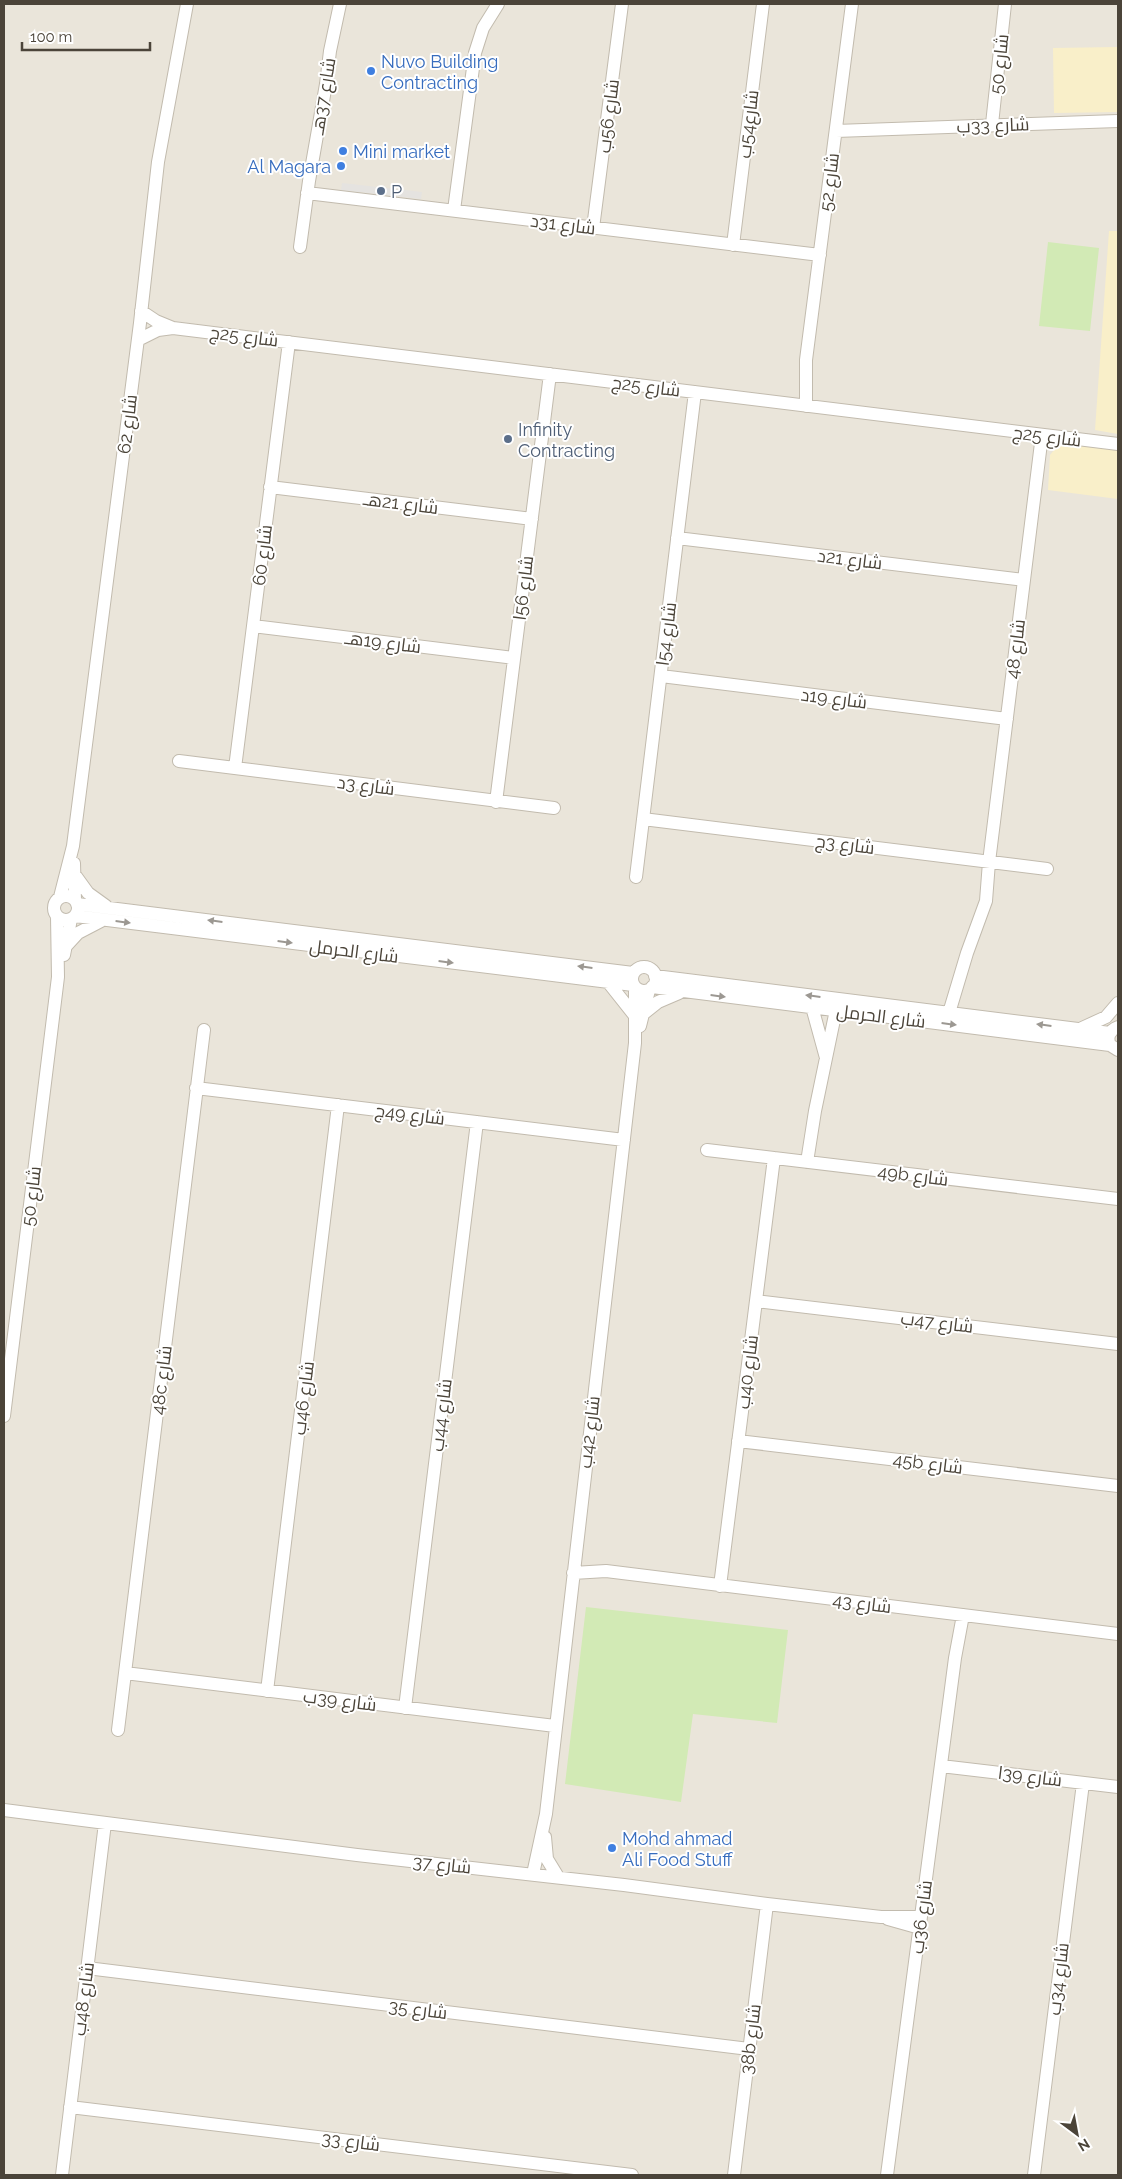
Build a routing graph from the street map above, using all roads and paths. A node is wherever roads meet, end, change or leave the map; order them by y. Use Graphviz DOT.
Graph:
graph roads {
  1 [pos="187,4"];
  2 [pos="340,4"];
  3 [pos="498,4"];
  4 [pos="622,4"];
  5 [pos="763,4"];
  6 [pos="852,4"];
  7 [pos="1005,4"];
  8 [pos="1118,121"];
  9 [pos="992,124"];
  10 [pos="836,125"];
  11 [pos="307,192"];
  12 [pos="454,210"];
  13 [pos="593,228"];
  14 [pos="733,245"];
  15 [pos="300,247"];
  16 [pos="820,255"];
  17 [pos="141,311"];
  18 [pos="173,328"];
  19 [pos="138,340"];
  20 [pos="289,342"];
  21 [pos="550,374"];
  22 [pos="696,392"];
  23 [pos="801,405"];
  24 [pos="1042,435"];
  25 [pos="1118,444"];
  26 [pos="270,487"];
  27 [pos="532,519"];
  28 [pos="677,538"];
  29 [pos="1024,580"];
  30 [pos="253,626"];
  31 [pos="514,658"];
  32 [pos="660,676"];
  33 [pos="1007,719"];
  34 [pos="179,761"];
  35 [pos="235,768"];
  36 [pos="496,802"];
  37 [pos="554,808"];
  38 [pos="643,819"];
  39 [pos="74,846"];
  40 [pos="989,862"];
  41 [pos="1047,869"];
  42 [pos="74,874"];
  43 [pos="636,877"];
  44 [pos="60,898"];
  45 [pos="74,910"];
  46 [pos="105,914"];
  47 [pos="58,917"];
  48 [pos="66,947"];
  49 [pos="58,976"];
  50 [pos="608,982"];
  51 [pos="634,982"];
  52 [pos="652,984"];
  53 [pos="685,992"];
  54 [pos="1118,1003"];
  55 [pos="812,1008"];
  56 [pos="1118,1008"];
  57 [pos="836,1010"];
  58 [pos="949,1013"];
  59 [pos="639,1015"];
  60 [pos="1077,1029"];
  61 [pos="204,1030"];
  62 [pos="1114,1037"];
  63 [pos="827,1060"];
  64 [pos="196,1088"];
  65 [pos="338,1105"];
  66 [pos="477,1122"];
  67 [pos="624,1140"];
  68 [pos="707,1150"];
  69 [pos="774,1158"];
  70 [pos="807,1162"];
  71 [pos="1118,1199"];
  72 [pos="756,1301"];
  73 [pos="1118,1344"];
  74 [pos="4,1416"];
  75 [pos="738,1441"];
  76 [pos="1118,1486"];
  77 [pos="574,1567"];
  78 [pos="720,1586"];
  79 [pos="960,1615"];
  80 [pos="1118,1634"];
  81 [pos="125,1672"];
  82 [pos="267,1691"];
  83 [pos="405,1708"];
  84 [pos="555,1726"];
  85 [pos="118,1730"];
  86 [pos="941,1766"];
  87 [pos="1083,1783"];
  88 [pos="1118,1787"];
  89 [pos="4,1810"];
  90 [pos="544,1822"];
  91 [pos="106,1823"];
  92 [pos="533,1874"];
  93 [pos="558,1877"];
  94 [pos="767,1904"];
  95 [pos="920,1923"];
  96 [pos="87,1968"];
  97 [pos="749,2049"];
  98 [pos="70,2106"];
  99 [pos="62,2175"];
  100 [pos="632,2175"];
  101 [pos="734,2175"];
  102 [pos="888,2175"];
  103 [pos="1034,2175"];
  1 -- 17 [label="street, شارع 62"];
  2 -- 11 [label="street, شارع 37هـ"];
  3 -- 12 [label="street"];
  4 -- 13 [label="street, شارع 56ب"];
  5 -- 14 [label="street, شارع54ب"];
  6 -- 10 [label="street, شارع 52"];
  7 -- 9 [label="street, شارع 50"];
  8 -- 9 [label="street, شارع 33ب"];
  9 -- 10 [label="street, شارع 33ب"];
  10 -- 16 [label="street, شارع 52"];
  11 -- 12 [label="street, شارع 31د"];
  11 -- 15 [label="street, شارع 37هـ"];
  12 -- 13 [label="street, شارع 31د"];
  13 -- 14 [label="street, شارع 31د"];
  14 -- 16 [label="street, شارع 31د"];
  16 -- 23 [label="street, شارع 52"];
  17 -- 18 [label="street, شارع 25ج"];
  17 -- 19 [label="street, شارع 62"];
  18 -- 19 [label="street, شارع 25ج"];
  18 -- 20 [label="street, شارع 25ج"];
  19 -- 39 [label="street, شارع 62"];
  20 -- 21 [label="street, شارع 25ج"];
  20 -- 26 [label="street, شارع 60"];
  21 -- 22 [label="street, شارع 25ج"];
  21 -- 27 [label="street, شارع 56ا"];
  22 -- 23 [label="street, شارع 25ج"];
  22 -- 28 [label="street, شارع 54ا"];
  23 -- 24 [label="street, شارع 25ج"];
  24 -- 25 [label="street, شارع 25ج"];
  24 -- 29 [label="street, شارع 48"];
  26 -- 27 [label="street, شارع 21هـ"];
  26 -- 30 [label="street, شارع 60"];
  27 -- 31 [label="street, شارع 56ا"];
  28 -- 29 [label="street, شارع 21د"];
  28 -- 32 [label="street, شارع 54ا"];
  29 -- 33 [label="street, شارع 48"];
  30 -- 31 [label="street, شارع 19هـ"];
  30 -- 35 [label="street, شارع 60"];
  31 -- 36 [label="street, شارع 56ا"];
  32 -- 33 [label="street, شارع 19د"];
  32 -- 38 [label="street, شارع 54ا"];
  33 -- 40 [label="street, شارع 48"];
  34 -- 35 [label="street, شارع 3د"];
  35 -- 36 [label="street, شارع 3د"];
  36 -- 37 [label="street, شارع 3د"];
  38 -- 40 [label="street, شارع 3ج"];
  38 -- 43 [label="street, شارع 54ا"];
  39 -- 42 [label="street, شارع 62"];
  39 -- 44 [label="street, شارع 62"];
  40 -- 41 [label="street, شارع 3ج"];
  40 -- 58 [label="street, شارع 48"];
  42 -- 45 [label="street, شارع 62"];
  42 -- 46 [label="street"];
  44 -- 45 [label="street"];
  44 -- 47 [label="street"];
  45 -- 46 [label="street, شارع الحرمل"];
  45 -- 47 [label="street"];
  45 -- 48 [label="street, شارع 50"];
  46 -- 48 [label="street"];
  46 -- 50 [label="street, شارع الحرمل, one-way"];
  51 -- 46 [label="street, شارع الحرمل, one-way"];
  47 -- 49 [label="street, شارع 50"];
  48 -- 49 [label="street, شارع 50"];
  49 -- 74 [label="street, شارع 50"];
  50 -- 51 [label="street, شارع الحرمل"];
  50 -- 59 [label="street"];
  51 -- 52 [label="street"];
  51 -- 52 [label="street"];
  51 -- 59 [label="street, شارع 42ب"];
  52 -- 53 [label="street, شارع الحرمل"];
  58 -- 52 [label="street, شارع الحرمل, one-way"];
  52 -- 59 [label="street, شارع 42ب"];
  53 -- 55 [label="street, شارع الحرمل, one-way"];
  53 -- 59 [label="street"];
  54 -- 60 [label="street"];
  55 -- 57 [label="street, شارع الحرمل"];
  55 -- 63 [label="street"];
  56 -- 62 [label="street"];
  57 -- 62 [label="street, شارع الحرمل, one-way"];
  57 -- 63 [label="street"];
  60 -- 58 [label="street, شارع الحرمل, one-way"];
  59 -- 67 [label="street, شارع 42ب"];
  60 -- 62 [label="street, شارع الحرمل"];
  61 -- 64 [label="street, 48c شارع"];
  63 -- 70 [label="street"];
  64 -- 65 [label="street, شارع 49ج"];
  64 -- 81 [label="street, 48c شارع"];
  65 -- 66 [label="street, شارع 49ج"];
  65 -- 82 [label="street, شارع 46ب"];
  66 -- 67 [label="street, شارع 49ج"];
  66 -- 83 [label="street, شارع 44ب"];
  67 -- 77 [label="street, شارع 42ب"];
  68 -- 69 [label="street, 49b شارع"];
  69 -- 70 [label="street, 49b شارع"];
  69 -- 72 [label="street, شارع 40ب"];
  70 -- 71 [label="street, 49b شارع"];
  72 -- 73 [label="street, شارع 47ب"];
  72 -- 75 [label="street, شارع 40ب"];
  75 -- 76 [label="street, 45b شارع"];
  75 -- 78 [label="street, شارع 40ب"];
  77 -- 78 [label="street, شارع 43"];
  77 -- 84 [label="street, شارع 42ب"];
  78 -- 79 [label="street, شارع 43"];
  79 -- 80 [label="street, شارع 43"];
  79 -- 86 [label="street, شارع 36ب"];
  81 -- 82 [label="street, شارع 39ب"];
  81 -- 85 [label="street, 48c شارع"];
  82 -- 83 [label="street, شارع 39ب"];
  83 -- 84 [label="street, شارع 39ب"];
  84 -- 90 [label="street, شارع 42ب"];
  86 -- 87 [label="street, شارع 39ا"];
  86 -- 95 [label="street, شارع 36ب"];
  87 -- 88 [label="street, شارع 39ا"];
  87 -- 103 [label="street, شارع 34ب"];
  89 -- 91 [label="street, شارع 37"];
  90 -- 92 [label="street, شارع 42ب"];
  90 -- 93 [label="street, شارع 42ب"];
  91 -- 92 [label="street, شارع 37"];
  91 -- 96 [label="street, شارع 48ب"];
  92 -- 93 [label="street, شارع 37"];
  93 -- 94 [label="street, شارع 37"];
  94 -- 95 [label="street, شارع 37"];
  94 -- 97 [label="street, 38b شارع"];
  95 -- 102 [label="street, شارع 36ب"];
  96 -- 97 [label="street, شارع 35"];
  96 -- 98 [label="street, شارع 48ب"];
  97 -- 101 [label="street, 38b شارع"];
  98 -- 99 [label="street, شارع 48ب"];
  98 -- 100 [label="street, شارع 33"];
}
